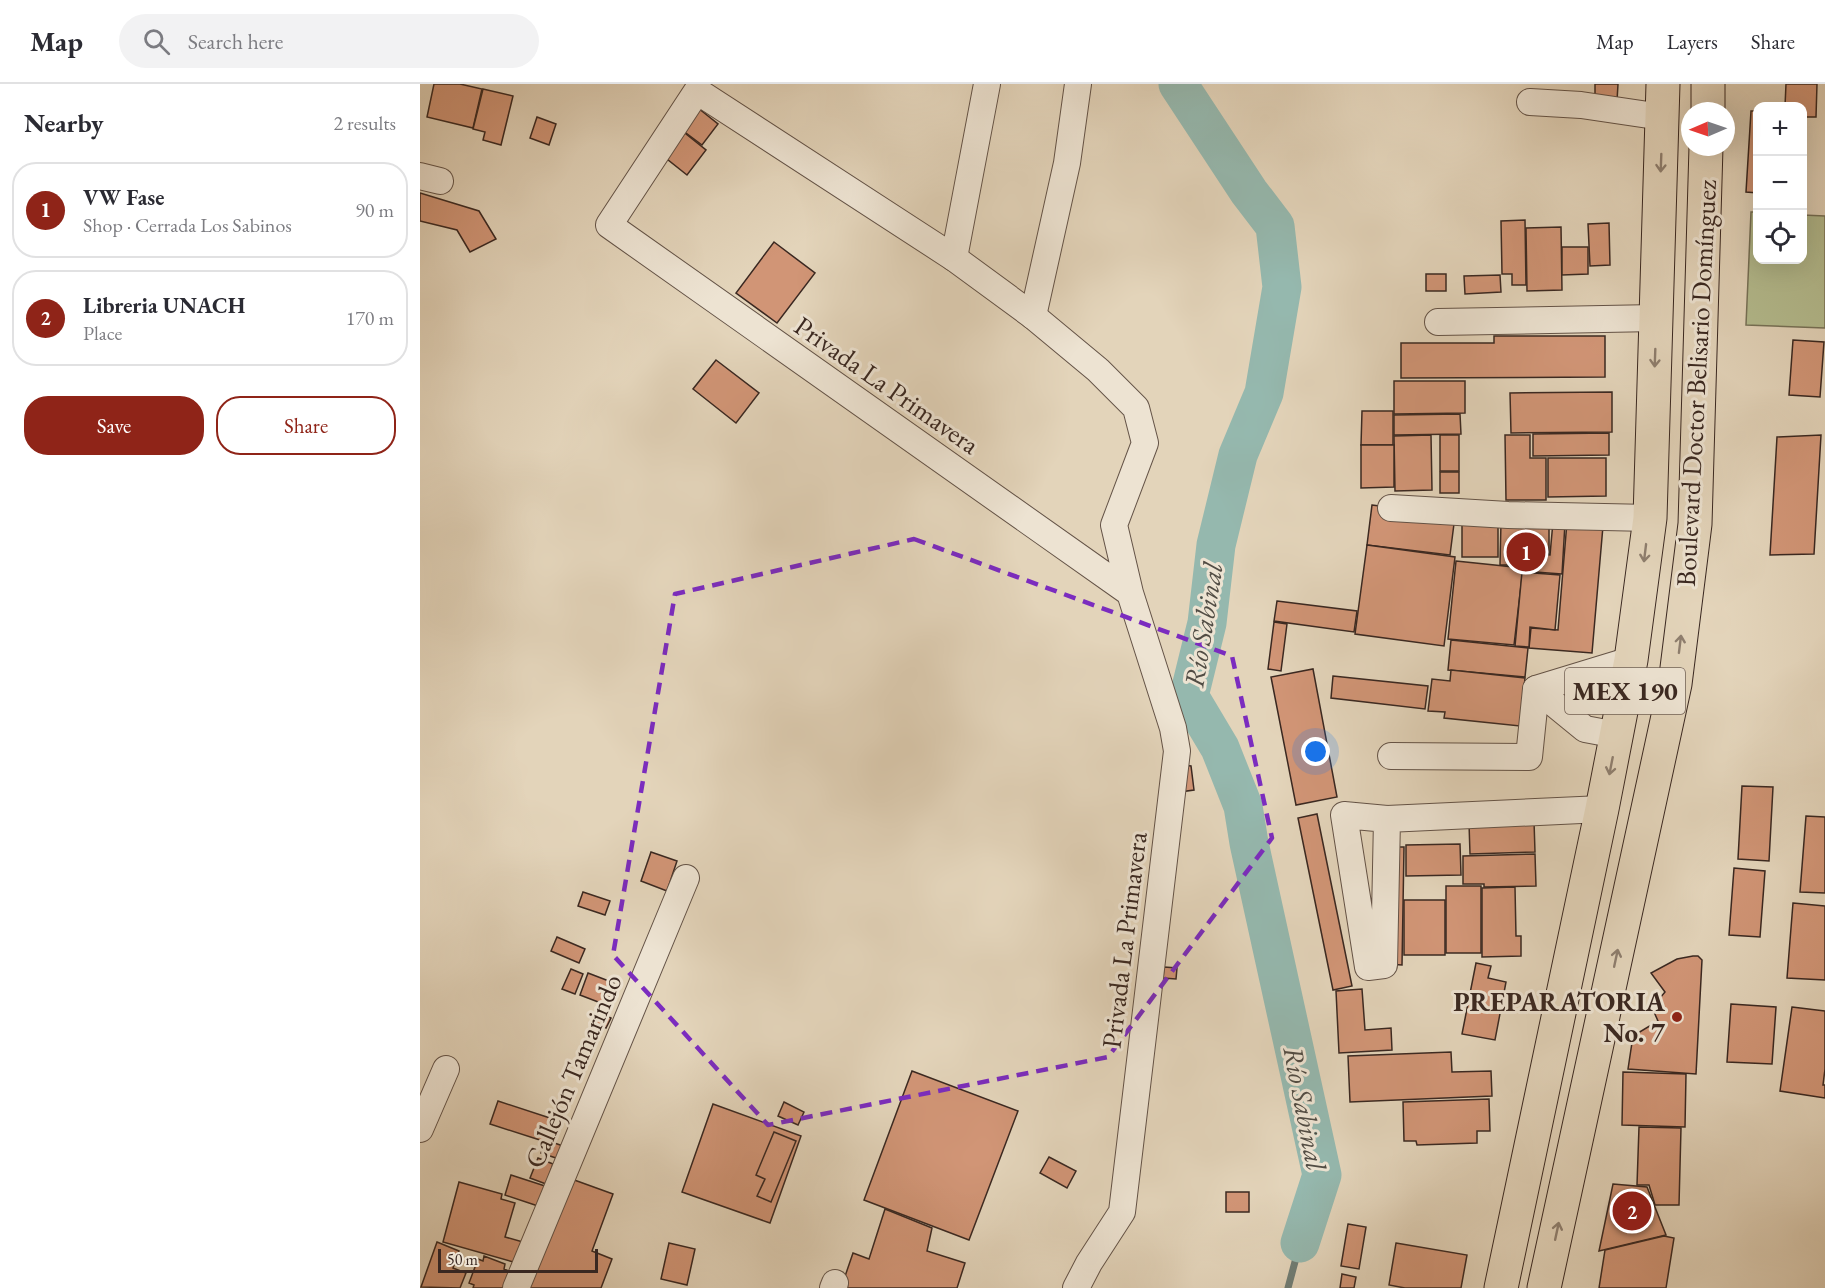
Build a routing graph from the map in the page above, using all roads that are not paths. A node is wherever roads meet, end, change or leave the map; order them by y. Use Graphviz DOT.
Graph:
graph roads {
  1 [pos="987,84"];
  2 [pos="1078,84"];
  3 [pos="1664,84"];
  4 [pos="1708,84"];
  5 [pos="1581,95"];
  6 [pos="1530,102"];
  7 [pos="1708,102"];
  8 [pos="1662,117"];
  9 [pos="1706,156"];
  10 [pos="954,258"];
  11 [pos="1033,316"];
  12 [pos="1656,318"];
  13 [pos="1438,322"];
  14 [pos="1391,508"];
  15 [pos="1650,518"];
  16 [pos="1130,593"];
  17 [pos="1631,660"];
  18 [pos="1536,689"];
  19 [pos="1617,735"];
  20 [pos="1391,756"];
  21 [pos="1602,809"];
  22 [pos="1387,819"];
  23 [pos="686,878"];
  24 [pos="446,1069"];
  25 [pos="420,1129"];
  26 [pos="516,1288"];
  27 [pos="1076,1288"];
  28 [pos="1501,1288"];
  29 [pos="1544,1288"];
  1 -- 10 [label="street"];
  2 -- 11 [label="street"];
  3 -- 8 [label="main road, Boulevard Doctor Belisario Domínguez / MEX 190"];
  4 -- 7 [label="main road"];
  5 -- 6 [label="street"];
  5 -- 8 [label="street"];
  8 -- 12 [label="main road, Boulevard Doctor Belisario Domínguez / MEX 190, one-way"];
  29 -- 9 [label="main road, Boulevard Doctor Belisario Domínguez / MEX 190, one-way"];
  10 -- 11 [label="street, Privada La Primavera"];
  10 -- 16 [label="street, Privada La Primavera"];
  11 -- 16 [label="street, Privada La Primavera"];
  12 -- 13 [label="street"];
  12 -- 15 [label="main road, Boulevard Doctor Belisario Domínguez / MEX 190, one-way"];
  14 -- 15 [label="street"];
  15 -- 17 [label="main road, Boulevard Doctor Belisario Domínguez / MEX 190, one-way"];
  16 -- 27 [label="street, Privada La Primavera"];
  17 -- 18 [label="street"];
  17 -- 19 [label="main road, Boulevard Doctor Belisario Domínguez / MEX 190"];
  18 -- 19 [label="street"];
  18 -- 20 [label="street"];
  19 -- 21 [label="main road, Boulevard Doctor Belisario Domínguez / MEX 190, one-way"];
  21 -- 22 [label="street"];
  21 -- 28 [label="main road, Boulevard Doctor Belisario Domínguez / MEX 190"];
  22 -- 22 [label="street"];
  23 -- 26 [label="street, Callejón Tamarindo"];
  24 -- 25 [label="street"];
}
